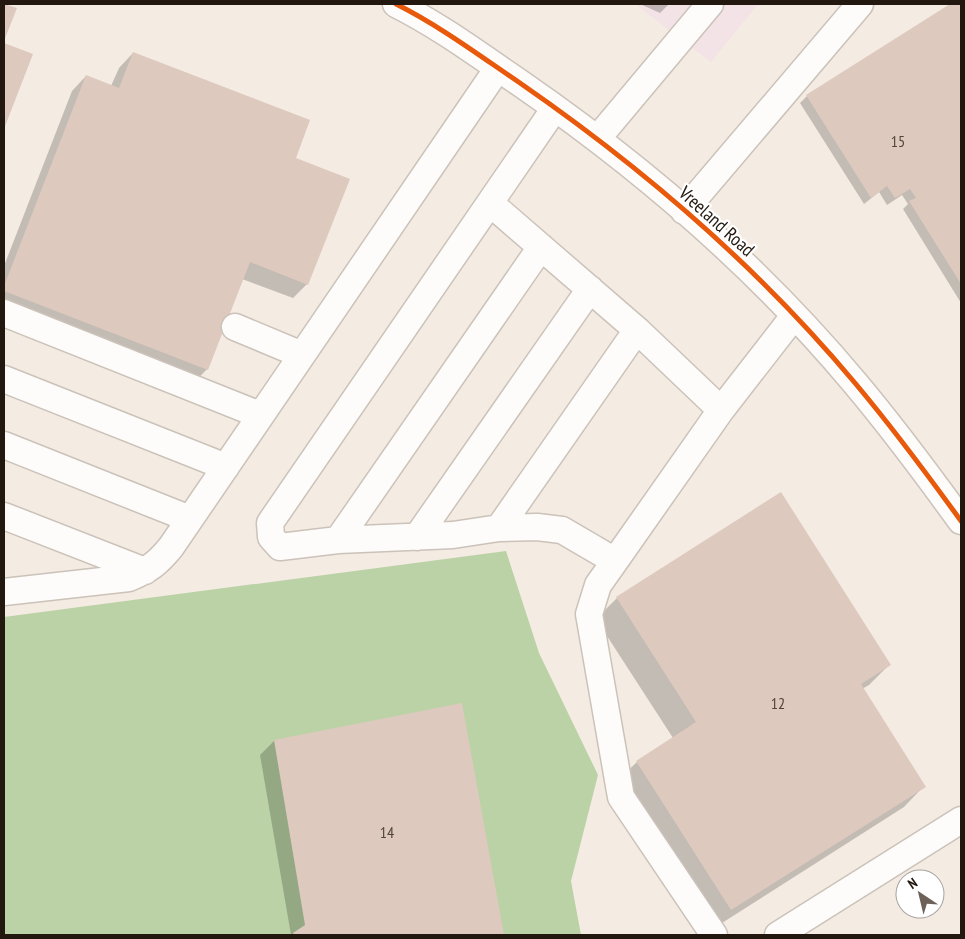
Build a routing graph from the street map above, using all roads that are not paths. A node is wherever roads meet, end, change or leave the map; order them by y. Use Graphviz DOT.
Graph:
graph roads {
  1 [pos="396,4"];
  2 [pos="710,4"];
  3 [pos="860,4"];
  4 [pos="498,68"];
  5 [pos="555,108"];
  6 [pos="597,139"];
  7 [pos="490,203"];
  8 [pos="684,211"];
  9 [pos="541,247"];
  10 [pos="590,289"];
  11 [pos="4,313"];
  12 [pos="794,316"];
  13 [pos="235,326"];
  14 [pos="637,330"];
  15 [pos="302,355"];
  16 [pos="4,379"];
  17 [pos="721,410"];
  18 [pos="260,415"];
  19 [pos="4,445"];
  20 [pos="226,467"];
  21 [pos="4,516"];
  22 [pos="190,519"];
  23 [pos="961,521"];
  24 [pos="499,528"];
  25 [pos="417,537"];
  26 [pos="338,540"];
  27 [pos="615,561"];
  28 [pos="146,571"];
  29 [pos="8,589"];
  30 [pos="961,820"];
  31 [pos="714,935"];
  32 [pos="778,935"];
  1 -- 4 [label="street, Vreeland Road"];
  2 -- 6 [label="street"];
  3 -- 8 [label="street"];
  4 -- 5 [label="street, Vreeland Road"];
  4 -- 15 [label="street"];
  5 -- 6 [label="street, Vreeland Road"];
  5 -- 7 [label="street"];
  6 -- 8 [label="street, Vreeland Road"];
  7 -- 9 [label="street"];
  7 -- 26 [label="street"];
  8 -- 12 [label="street, Vreeland Road"];
  9 -- 10 [label="street"];
  9 -- 26 [label="street"];
  10 -- 14 [label="street"];
  10 -- 25 [label="street"];
  11 -- 18 [label="street"];
  12 -- 17 [label="street"];
  12 -- 23 [label="street, Vreeland Road"];
  13 -- 15 [label="street"];
  14 -- 17 [label="street"];
  14 -- 24 [label="street"];
  15 -- 18 [label="street"];
  16 -- 20 [label="street"];
  17 -- 27 [label="street"];
  18 -- 20 [label="street"];
  19 -- 22 [label="street"];
  20 -- 22 [label="street"];
  21 -- 28 [label="street"];
  22 -- 28 [label="street"];
  24 -- 25 [label="street"];
  24 -- 27 [label="street"];
  25 -- 26 [label="street"];
  27 -- 31 [label="street"];
  28 -- 29 [label="street"];
  30 -- 32 [label="street"];
}
